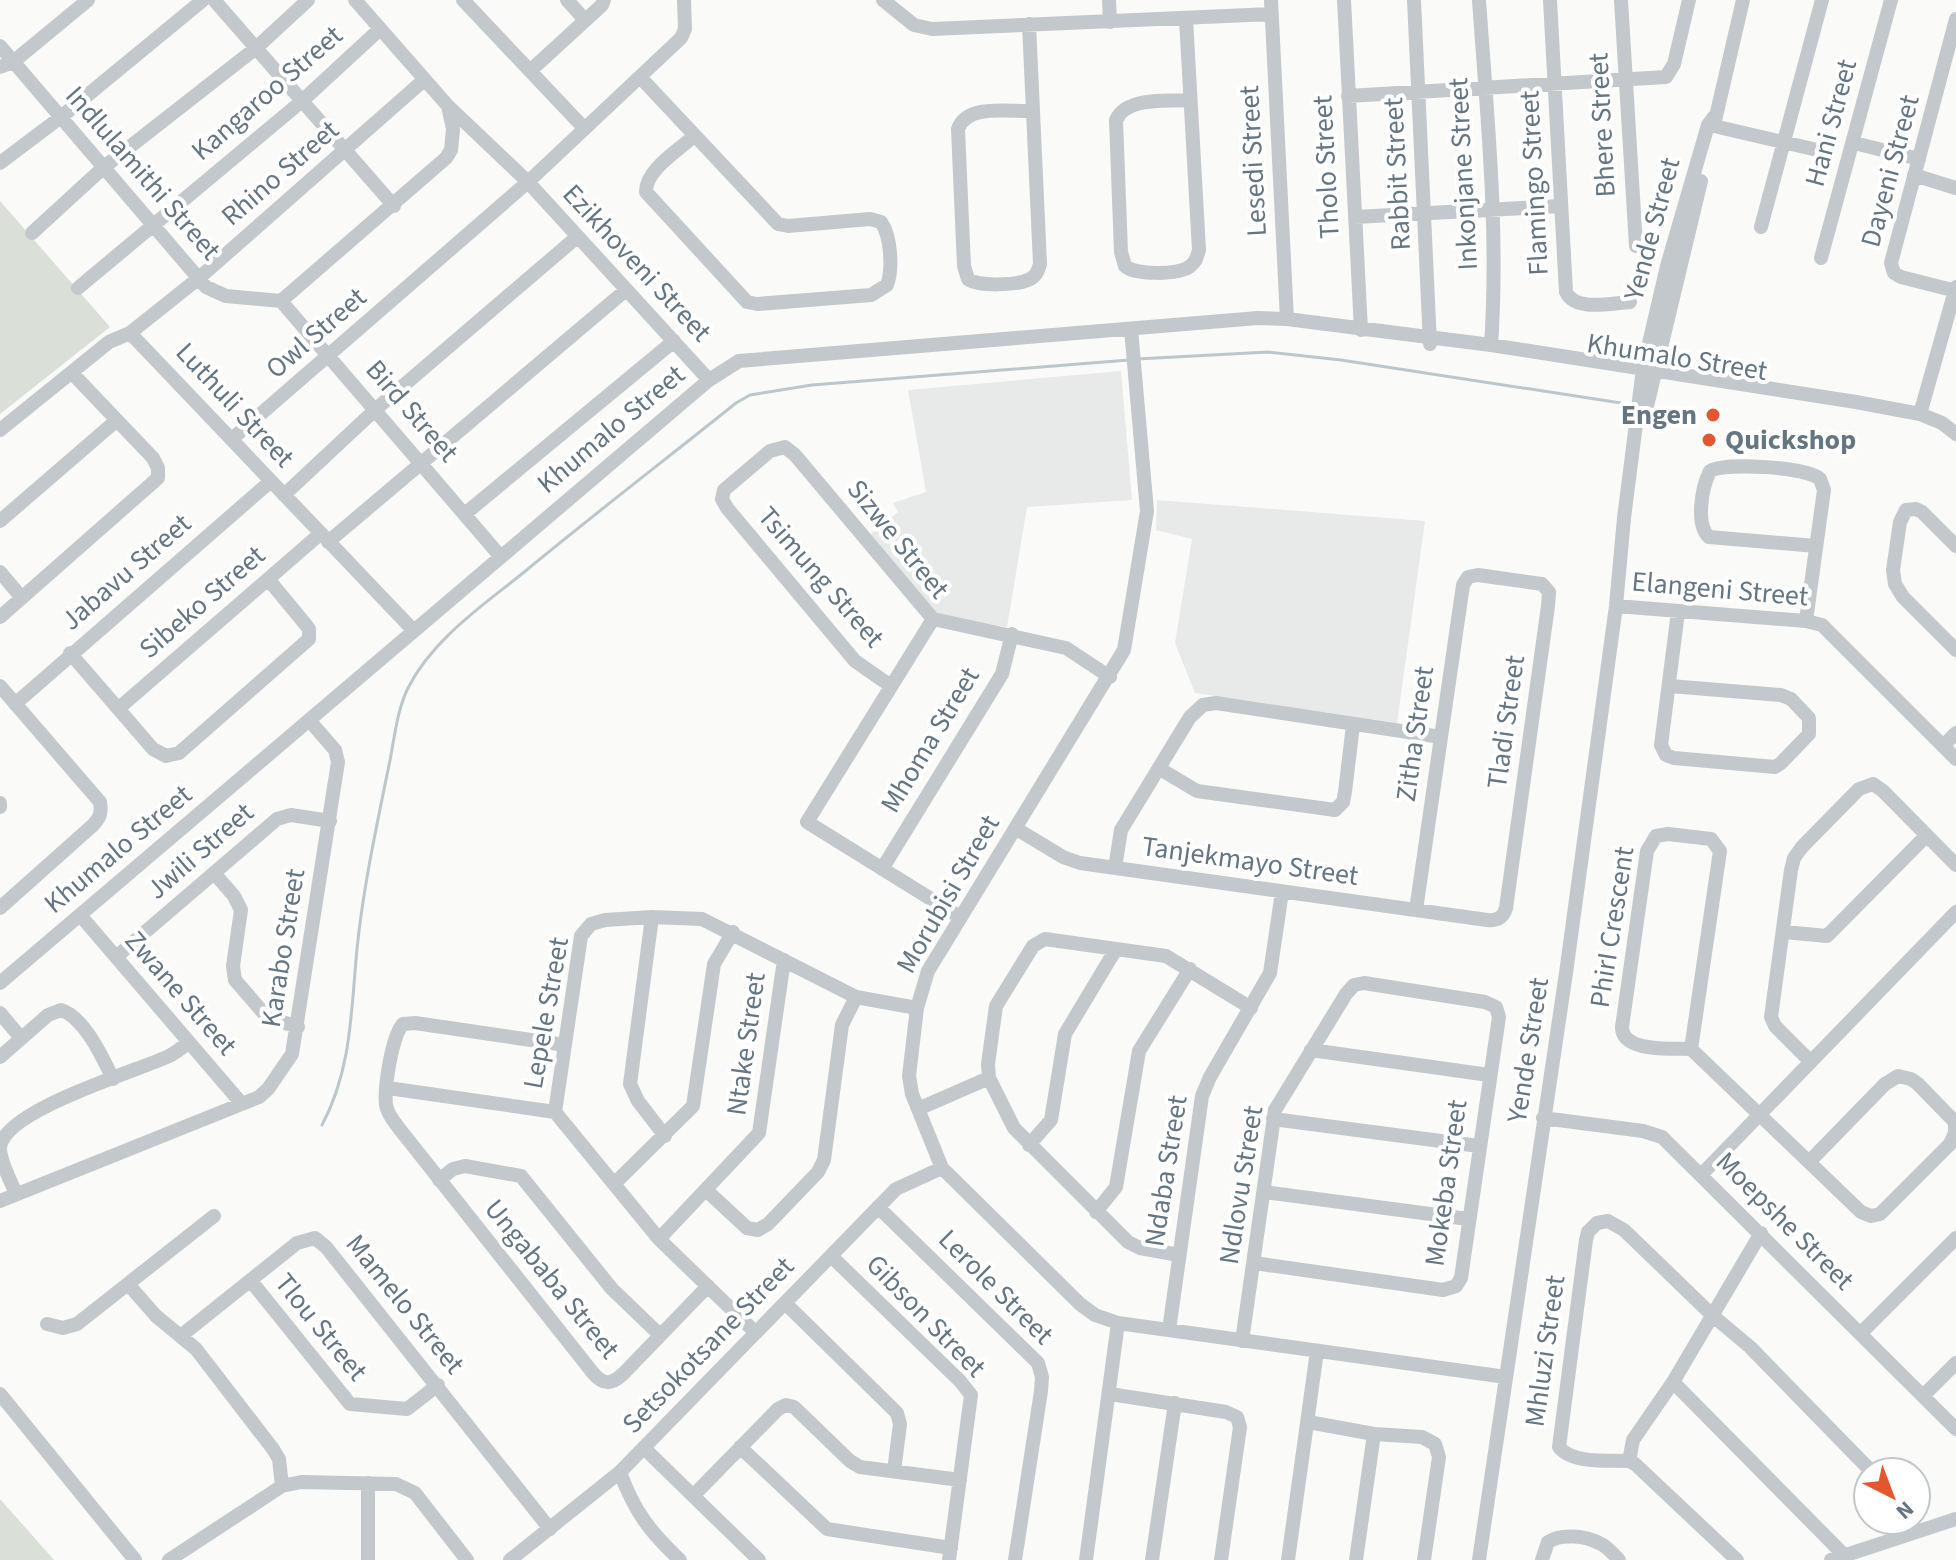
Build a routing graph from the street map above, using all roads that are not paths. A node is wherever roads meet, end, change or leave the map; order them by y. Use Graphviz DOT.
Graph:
graph roads {
  1 [pos="88,0"];
  2 [pos="203,0"];
  3 [pos="214,0"];
  4 [pos="308,0"];
  5 [pos="355,0"];
  6 [pos="463,0"];
  7 [pos="567,0"];
  8 [pos="604,0"];
  9 [pos="684,0"];
  10 [pos="883,0"];
  11 [pos="1109,0"];
  12 [pos="1344,0"];
  13 [pos="1414,0"];
  14 [pos="1479,0"];
  15 [pos="1550,0"];
  16 [pos="1621,0"];
  17 [pos="1689,0"];
  18 [pos="1743,0"];
  19 [pos="1822,0"];
  20 [pos="1891,0"];
  21 [pos="1271,7"];
  22 [pos="1186,19"];
  23 [pos="1956,19"];
  24 [pos="585,20"];
  25 [pos="1110,22"];
  26 [pos="1029,24"];
  27 [pos="380,29"];
  28 [pos="0,46"];
  29 [pos="256,48"];
  30 [pos="7,65"];
  31 [pos="530,71"];
  32 [pos="640,77"];
  33 [pos="424,80"];
  34 [pos="1625,81"];
  35 [pos="1555,84"];
  36 [pos="1486,89"];
  37 [pos="1419,92"];
  38 [pos="1348,96"];
  39 [pos="1190,100"];
  40 [pos="302,101"];
  41 [pos="448,106"];
  42 [pos="1033,111"];
  43 [pos="61,117"];
  44 [pos="1714,122"];
  45 [pos="584,128"];
  46 [pos="694,136"];
  47 [pos="1784,141"];
  48 [pos="1854,143"];
  49 [pos="1813,149"];
  50 [pos="346,151"];
  51 [pos="1919,159"];
  52 [pos="0,163"];
  53 [pos="104,167"];
  54 [pos="1914,175"];
  55 [pos="528,182"];
  56 [pos="1956,188"];
  57 [pos="394,206"];
  58 [pos="1561,206"];
  59 [pos="1492,210"];
  60 [pos="1424,214"];
  61 [pos="1355,217"];
  62 [pos="152,224"];
  63 [pos="1761,227"];
  64 [pos="32,233"];
  65 [pos="577,237"];
  66 [pos="1636,246"];
  67 [pos="1821,258"];
  68 [pos="199,278"];
  69 [pos="78,288"];
  70 [pos="1956,289"];
  71 [pos="626,290"];
  72 [pos="281,301"];
  73 [pos="1630,302"];
  74 [pos="1287,319"];
  75 [pos="1131,329"];
  76 [pos="1361,330"];
  77 [pos="130,333"];
  78 [pos="1426,340"];
  79 [pos="674,341"];
  80 [pos="1491,345"];
  81 [pos="1648,348"];
  82 [pos="330,356"];
  83 [pos="1615,366"];
  84 [pos="72,373"];
  85 [pos="1648,375"];
  86 [pos="709,380"];
  87 [pos="1729,383"];
  88 [pos="1741,393"];
  89 [pos="376,409"];
  90 [pos="1924,416"];
  91 [pos="117,420"];
  92 [pos="0,430"];
  93 [pos="1956,434"];
  94 [pos="233,438"];
  95 [pos="421,462"];
  96 [pos="271,481"];
  97 [pos="722,494"];
  98 [pos="284,495"];
  99 [pos="466,513"];
  100 [pos="0,521"];
  101 [pos="324,538"];
  102 [pos="1816,546"];
  103 [pos="1956,546"];
  104 [pos="501,557"];
  105 [pos="0,572"];
  106 [pos="1478,575"];
  107 [pos="268,579"];
  108 [pos="22,598"];
  109 [pos="1616,606"];
  110 [pos="1678,612"];
  111 [pos="0,617"];
  112 [pos="933,619"];
  113 [pos="1806,621"];
  114 [pos="414,631"];
  115 [pos="1012,634"];
  116 [pos="1956,650"];
  117 [pos="70,653"];
  118 [pos="1110,677"];
  119 [pos="0,686"];
  120 [pos="891,686"];
  121 [pos="1670,686"];
  122 [pos="15,704"];
  123 [pos="119,708"];
  124 [pos="309,720"];
  125 [pos="1353,725"];
  126 [pos="1956,733"];
  127 [pos="1441,737"];
  128 [pos="1943,746"];
  129 [pos="1956,759"];
  130 [pos="1160,769"];
  131 [pos="330,821"];
  132 [pos="1015,828"];
  133 [pos="1926,836"];
  134 [pos="1956,865"];
  135 [pos="1115,868"];
  136 [pos="882,869"];
  137 [pos="214,873"];
  138 [pos="1282,892"];
  139 [pos="0,908"];
  140 [pos="1416,910"];
  141 [pos="1956,912"];
  142 [pos="80,915"];
  143 [pos="652,917"];
  144 [pos="960,917"];
  145 [pos="1487,920"];
  146 [pos="733,932"];
  147 [pos="1784,932"];
  148 [pos="1116,949"];
  149 [pos="116,957"];
  150 [pos="784,960"];
  151 [pos="1190,969"];
  152 [pos="0,983"];
  153 [pos="856,997"];
  154 [pos="917,1008"];
  155 [pos="1251,1008"];
  156 [pos="0,1013"];
  157 [pos="298,1027"];
  158 [pos="21,1038"];
  159 [pos="189,1042"];
  160 [pos="565,1045"];
  161 [pos="1691,1049"];
  162 [pos="1311,1050"];
  163 [pos="0,1057"];
  164 [pos="1811,1062"];
  165 [pos="1489,1075"];
  166 [pos="989,1078"];
  167 [pos="113,1079"];
  168 [pos="388,1088"];
  169 [pos="242,1104"];
  170 [pos="918,1109"];
  171 [pos="555,1112"];
  172 [pos="1759,1116"];
  173 [pos="1543,1118"];
  174 [pos="1273,1119"];
  175 [pos="665,1136"];
  176 [pos="1029,1145"];
  177 [pos="1479,1146"];
  178 [pos="1809,1162"];
  179 [pos="942,1168"];
  180 [pos="1702,1174"];
  181 [pos="439,1180"];
  182 [pos="615,1183"];
  183 [pos="706,1190"];
  184 [pos="1264,1192"];
  185 [pos="16,1194"];
  186 [pos="0,1201"];
  187 [pos="878,1207"];
  188 [pos="1096,1212"];
  189 [pos="214,1216"];
  190 [pos="1468,1219"];
  191 [pos="1761,1233"];
  192 [pos="1956,1238"];
  193 [pos="659,1239"];
  194 [pos="1179,1255"];
  195 [pos="831,1256"];
  196 [pos="1254,1263"];
  197 [pos="251,1281"];
  198 [pos="128,1284"];
  199 [pos="708,1286"];
  200 [pos="785,1303"];
  201 [pos="1713,1316"];
  202 [pos="1118,1323"];
  203 [pos="47,1324"];
  204 [pos="1169,1330"];
  205 [pos="756,1333"];
  206 [pos="1861,1333"];
  207 [pos="182,1335"];
  208 [pos="660,1335"];
  209 [pos="1242,1341"];
  210 [pos="1317,1351"];
  211 [pos="1956,1363"];
  212 [pos="1506,1377"];
  213 [pos="1673,1382"];
  214 [pos="438,1385"];
  215 [pos="0,1394"];
  216 [pos="1110,1394"];
  217 [pos="1923,1396"];
  218 [pos="1175,1403"];
  219 [pos="1308,1422"];
  220 [pos="1956,1429"];
  221 [pos="1374,1434"];
  222 [pos="740,1447"];
  223 [pos="644,1448"];
  224 [pos="1856,1456"];
  225 [pos="1629,1461"];
  226 [pos="894,1471"];
  227 [pos="620,1472"];
  228 [pos="960,1480"];
  229 [pos="368,1483"];
  230 [pos="282,1486"];
  231 [pos="693,1496"];
  232 [pos="1956,1519"];
  233 [pos="1932,1522"];
  234 [pos="550,1529"];
  235 [pos="1885,1536"];
  236 [pos="950,1554"];
  237 [pos="1840,1558"];
  238 [pos="135,1560"];
  239 [pos="169,1560"];
  240 [pos="368,1560"];
  241 [pos="467,1560"];
  242 [pos="510,1560"];
  243 [pos="680,1560"];
  244 [pos="759,1560"];
  245 [pos="1015,1560"];
  246 [pos="1086,1560"];
  247 [pos="1152,1560"];
  248 [pos="1221,1560"];
  249 [pos="1288,1560"];
  250 [pos="1356,1560"];
  251 [pos="1424,1560"];
  252 [pos="1479,1560"];
  253 [pos="1542,1560"];
  254 [pos="1619,1560"];
  255 [pos="1737,1560"];
  1 -- 30 [label="street"];
  2 -- 43 [label="street"];
  3 -- 29 [label="street"];
  4 -- 29 [label="street"];
  5 -- 27 [label="street"];
  6 -- 31 [label="street"];
  7 -- 24 [label="street"];
  8 -- 24 [label="street"];
  9 -- 32 [label="street, Owl Street"];
  10 -- 26 [label="street"];
  11 -- 25 [label="street"];
  12 -- 38 [label="street, Tholo Street"];
  13 -- 37 [label="street, Rabbit Street"];
  14 -- 36 [label="street, Inkonjane Street"];
  15 -- 35 [label="street, Flamingo Street"];
  16 -- 34 [label="street, Bhere Street"];
  17 -- 34 [label="street"];
  18 -- 44 [label="street, Yende Street"];
  19 -- 47 [label="street"];
  20 -- 48 [label="street, Hani Street"];
  21 -- 22 [label="street"];
  21 -- 74 [label="street, Lesedi Street"];
  22 -- 25 [label="street"];
  22 -- 39 [label="street"];
  23 -- 51 [label="street, Dayeni Street"];
  24 -- 31 [label="street"];
  25 -- 26 [label="street"];
  26 -- 42 [label="street"];
  27 -- 33 [label="street"];
  27 -- 40 [label="street, Kangaroo Street"];
  28 -- 30 [label="street, Indlulamithi Street"];
  29 -- 40 [label="street"];
  29 -- 53 [label="street"];
  30 -- 43 [label="street, Indlulamithi Street"];
  31 -- 45 [label="street"];
  32 -- 45 [label="street, Owl Street"];
  32 -- 46 [label="street"];
  33 -- 41 [label="street"];
  33 -- 50 [label="street, Rhino Street"];
  34 -- 35 [label="street"];
  34 -- 66 [label="street, Bhere Street"];
  35 -- 36 [label="street"];
  35 -- 58 [label="street, Flamingo Street"];
  36 -- 37 [label="street"];
  36 -- 59 [label="street, Inkonjane Street"];
  37 -- 38 [label="street"];
  37 -- 60 [label="street, Rabbit Street"];
  38 -- 61 [label="street, Tholo Street"];
  39 -- 39 [label="street"];
  40 -- 50 [label="street"];
  40 -- 62 [label="street, Kangaroo Street"];
  41 -- 55 [label="street"];
  41 -- 57 [label="street"];
  42 -- 42 [label="street"];
  43 -- 52 [label="street"];
  43 -- 53 [label="street, Indlulamithi Street"];
  44 -- 47 [label="street"];
  44 -- 81 [label="street, Yende Street"];
  44 -- 85 [label="street, Yende Street"];
  45 -- 55 [label="street, Owl Street"];
  46 -- 46 [label="street"];
  47 -- 49 [label="street"];
  47 -- 63 [label="street"];
  48 -- 51 [label="street"];
  48 -- 67 [label="street, Hani Street"];
  50 -- 57 [label="street"];
  50 -- 68 [label="street, Rhino Street"];
  51 -- 54 [label="street, Dayeni Street"];
  53 -- 62 [label="street, Indlulamithi Street"];
  53 -- 64 [label="street"];
  54 -- 56 [label="street"];
  54 -- 70 [label="street, Dayeni Street"];
  55 -- 65 [label="street, Ezikhoveni Street"];
  55 -- 82 [label="street, Owl Street"];
  57 -- 72 [label="street"];
  58 -- 59 [label="street"];
  58 -- 73 [label="street, Flamingo Street"];
  59 -- 60 [label="street"];
  59 -- 80 [label="street, Inkonjane Street"];
  60 -- 61 [label="street"];
  60 -- 78 [label="street, Rabbit Street"];
  61 -- 76 [label="street, Tholo Street"];
  62 -- 68 [label="street, Indlulamithi Street"];
  62 -- 69 [label="street, Kangaroo Street"];
  65 -- 71 [label="street, Ezikhoveni Street"];
  65 -- 89 [label="street"];
  68 -- 72 [label="street, Indlulamithi Street"];
  68 -- 77 [label="street, Rhino Street"];
  70 -- 90 [label="street"];
  71 -- 79 [label="street, Ezikhoveni Street"];
  71 -- 95 [label="street, Sibeko Street"];
  72 -- 82 [label="street, Bird Street"];
  74 -- 75 [label="street, Khumalo Street"];
  74 -- 76 [label="street, Khumalo Street"];
  75 -- 86 [label="street, Khumalo Street"];
  75 -- 118 [label="street, Morubisi Street"];
  76 -- 78 [label="street, Khumalo Street"];
  77 -- 84 [label="street"];
  77 -- 94 [label="street, Luthuli Street"];
  78 -- 80 [label="street, Khumalo Street"];
  78 -- 85 [label="street, Khumalo Street"];
  79 -- 86 [label="street, Ezikhoveni Street"];
  79 -- 99 [label="street"];
  80 -- 83 [label="street, Khumalo Street"];
  81 -- 83 [label="street"];
  81 -- 85 [label="street, Yende Street"];
  82 -- 89 [label="street, Bird Street"];
  82 -- 94 [label="street, Owl Street"];
  83 -- 85 [label="street, Khumalo Street"];
  84 -- 91 [label="street"];
  84 -- 92 [label="street"];
  85 -- 87 [label="street, Khumalo Street"];
  85 -- 88 [label="street, Khumalo Street"];
  85 -- 109 [label="street, Yende Street"];
  86 -- 104 [label="street, Khumalo Street"];
  87 -- 88 [label="street"];
  87 -- 90 [label="street, Khumalo Street"];
  88 -- 90 [label="street, Khumalo Street"];
  89 -- 95 [label="street, Bird Street"];
  89 -- 98 [label="street"];
  90 -- 93 [label="street, Khumalo Street"];
  91 -- 100 [label="street"];
  91 -- 108 [label="street"];
  94 -- 96 [label="street, Luthuli Street"];
  95 -- 99 [label="street, Bird Street"];
  95 -- 101 [label="street, Sibeko Street"];
  96 -- 98 [label="street, Luthuli Street"];
  96 -- 117 [label="street, Jabavu Street"];
  97 -- 112 [label="street, Sizwe Street"];
  97 -- 120 [label="street, Tsimung Street"];
  98 -- 101 [label="street, Luthuli Street"];
  99 -- 104 [label="street, Bird Street"];
  101 -- 107 [label="street, Sibeko Street"];
  101 -- 114 [label="street, Luthuli Street"];
  102 -- 102 [label="street"];
  102 -- 113 [label="street"];
  103 -- 116 [label="street"];
  104 -- 114 [label="street, Khumalo Street"];
  105 -- 108 [label="street"];
  106 -- 127 [label="street, Zitha Street"];
  106 -- 145 [label="street, Tladi Street"];
  107 -- 123 [label="street, Sibeko Street"];
  107 -- 123 [label="street"];
  108 -- 111 [label="street"];
  109 -- 110 [label="street, Elangeni Street"];
  109 -- 173 [label="street, Yende Street"];
  110 -- 113 [label="street, Elangeni Street"];
  110 -- 121 [label="street"];
  112 -- 115 [label="street"];
  112 -- 120 [label="street, Sizwe Street"];
  113 -- 128 [label="street, Elangeni Street"];
  114 -- 124 [label="street, Khumalo Street"];
  115 -- 118 [label="street"];
  115 -- 136 [label="street, Mhoma Street"];
  117 -- 122 [label="street, Jabavu Street"];
  117 -- 123 [label="street"];
  118 -- 132 [label="street, Morubisi Street"];
  119 -- 122 [label="street"];
  120 -- 136 [label="street, Sizwe Street"];
  121 -- 121 [label="street"];
  122 -- 139 [label="street"];
  124 -- 131 [label="street, Karabo Street"];
  124 -- 142 [label="street, Khumalo Street"];
  125 -- 127 [label="street"];
  125 -- 130 [label="street"];
  125 -- 130 [label="street"];
  126 -- 128 [label="street"];
  127 -- 140 [label="street, Zitha Street"];
  128 -- 129 [label="street, Elangeni Street"];
  130 -- 135 [label="street"];
  131 -- 137 [label="street, Jwili Street"];
  131 -- 157 [label="street, Karabo Street"];
  132 -- 135 [label="street, Tanjekmayo Street"];
  132 -- 144 [label="street, Morubisi Street"];
  133 -- 134 [label="street"];
  133 -- 147 [label="street"];
  133 -- 147 [label="street"];
  135 -- 138 [label="street, Tanjekmayo Street"];
  136 -- 144 [label="street"];
  137 -- 149 [label="street, Jwili Street"];
  137 -- 157 [label="street"];
  138 -- 140 [label="street, Tanjekmayo Street"];
  138 -- 155 [label="street, Ndaba Street"];
  140 -- 145 [label="street, Tanjekmayo Street"];
  141 -- 164 [label="street"];
  142 -- 149 [label="street, Zwane Street"];
  142 -- 152 [label="street, Khumalo Street"];
  143 -- 146 [label="street, Lepele Street"];
  143 -- 160 [label="street, Lepele Street"];
  143 -- 175 [label="street"];
  144 -- 154 [label="street, Morubisi Street"];
  146 -- 150 [label="street, Lepele Street"];
  146 -- 175 [label="street"];
  147 -- 164 [label="street"];
  148 -- 151 [label="street"];
  148 -- 166 [label="street"];
  148 -- 176 [label="street"];
  149 -- 159 [label="street, Zwane Street"];
  150 -- 153 [label="street, Lepele Street"];
  150 -- 183 [label="street, Ntake Street"];
  151 -- 155 [label="street"];
  151 -- 188 [label="street"];
  153 -- 154 [label="street, Lepele Street"];
  153 -- 183 [label="street"];
  154 -- 170 [label="street, Morubisi Street"];
  155 -- 194 [label="street, Ndaba Street"];
  156 -- 158 [label="street"];
  157 -- 169 [label="street, Karabo Street"];
  158 -- 163 [label="street"];
  158 -- 167 [label="street"];
  159 -- 167 [label="street"];
  159 -- 169 [label="street, Zwane Street"];
  160 -- 168 [label="street"];
  160 -- 171 [label="street, Lepele Street"];
  161 -- 161 [label="street, PhirI Crescent"];
  161 -- 172 [label="street"];
  162 -- 165 [label="street, Mokeba Street"];
  162 -- 165 [label="street, Ndlovu Street"];
  162 -- 174 [label="street, Ndlovu Street"];
  164 -- 172 [label="street"];
  165 -- 177 [label="street, Mokeba Street"];
  166 -- 170 [label="street"];
  166 -- 176 [label="street"];
  167 -- 185 [label="street"];
  168 -- 171 [label="street"];
  168 -- 181 [label="street, Ungababa Street"];
  169 -- 185 [label="street, Karabo Street"];
  170 -- 179 [label="street, Morubisi Street"];
  171 -- 182 [label="street, Lepele Street"];
  172 -- 178 [label="street"];
  172 -- 180 [label="street"];
  173 -- 180 [label="street, Moepshe Street"];
  173 -- 212 [label="street, Yende Street"];
  174 -- 177 [label="street"];
  174 -- 184 [label="street, Ndlovu Street"];
  175 -- 182 [label="street"];
  176 -- 188 [label="street"];
  177 -- 190 [label="street, Mokeba Street"];
  178 -- 178 [label="street"];
  179 -- 187 [label="street, Setsokotsane Street"];
  179 -- 202 [label="street, Morubisi Street"];
  180 -- 191 [label="street, Moepshe Street"];
  181 -- 208 [label="street"];
  181 -- 208 [label="street, Ungababa Street"];
  182 -- 193 [label="street, Lepele Street"];
  183 -- 193 [label="street, Ntake Street"];
  184 -- 190 [label="street"];
  184 -- 196 [label="street, Ndlovu Street"];
  185 -- 186 [label="street, Karabo Street"];
  187 -- 195 [label="street, Setsokotsane Street"];
  187 -- 245 [label="street, Lerole Street"];
  188 -- 194 [label="street"];
  189 -- 198 [label="street"];
  190 -- 196 [label="street, Mokeba Street"];
  191 -- 201 [label="street"];
  191 -- 206 [label="street, Moepshe Street"];
  192 -- 206 [label="street"];
  193 -- 199 [label="street, Lepele Street"];
  194 -- 204 [label="street, Ndaba Street"];
  195 -- 200 [label="street, Setsokotsane Street"];
  195 -- 228 [label="street, Gibson Street"];
  196 -- 209 [label="street, Ndlovu Street"];
  197 -- 207 [label="street, Mamelo Street"];
  197 -- 214 [label="street, Tlou Street"];
  197 -- 214 [label="street, Mamelo Street"];
  198 -- 203 [label="street"];
  198 -- 207 [label="street"];
  199 -- 205 [label="street, Lepele Street"];
  199 -- 208 [label="street, Ungababa Street"];
  200 -- 205 [label="street, Setsokotsane Street"];
  200 -- 226 [label="street"];
  201 -- 213 [label="street"];
  201 -- 224 [label="street"];
  201 -- 225 [label="street, Mhluzi Street"];
  202 -- 204 [label="street, Morubisi Street"];
  202 -- 216 [label="street"];
  204 -- 209 [label="street, Morubisi Street"];
  205 -- 223 [label="street, Setsokotsane Street"];
  206 -- 217 [label="street, Moepshe Street"];
  207 -- 230 [label="street"];
  209 -- 210 [label="street, Morubisi Street"];
  210 -- 212 [label="street, Morubisi Street"];
  210 -- 219 [label="street"];
  211 -- 217 [label="street"];
  212 -- 252 [label="street, Yende Street"];
  213 -- 225 [label="street"];
  213 -- 237 [label="street"];
  214 -- 234 [label="street, Mamelo Street"];
  215 -- 238 [label="street"];
  216 -- 218 [label="street"];
  216 -- 246 [label="street"];
  217 -- 220 [label="street, Moepshe Street"];
  218 -- 247 [label="street"];
  218 -- 248 [label="street"];
  219 -- 221 [label="street"];
  219 -- 249 [label="street"];
  221 -- 250 [label="street"];
  221 -- 251 [label="street"];
  222 -- 226 [label="street"];
  222 -- 231 [label="street"];
  222 -- 236 [label="street"];
  223 -- 227 [label="street, Setsokotsane Street"];
  223 -- 231 [label="street"];
  225 -- 255 [label="street"];
  226 -- 228 [label="street"];
  227 -- 234 [label="street, Setsokotsane Street"];
  227 -- 243 [label="street"];
  228 -- 236 [label="street, Gibson Street"];
  229 -- 230 [label="street"];
  229 -- 240 [label="street"];
  229 -- 241 [label="street"];
  230 -- 239 [label="street"];
  231 -- 244 [label="street"];
  232 -- 233 [label="street"];
  234 -- 242 [label="street, Setsokotsane Street"];
  235 -- 237 [label="street"];
  253 -- 254 [label="street"];
}
